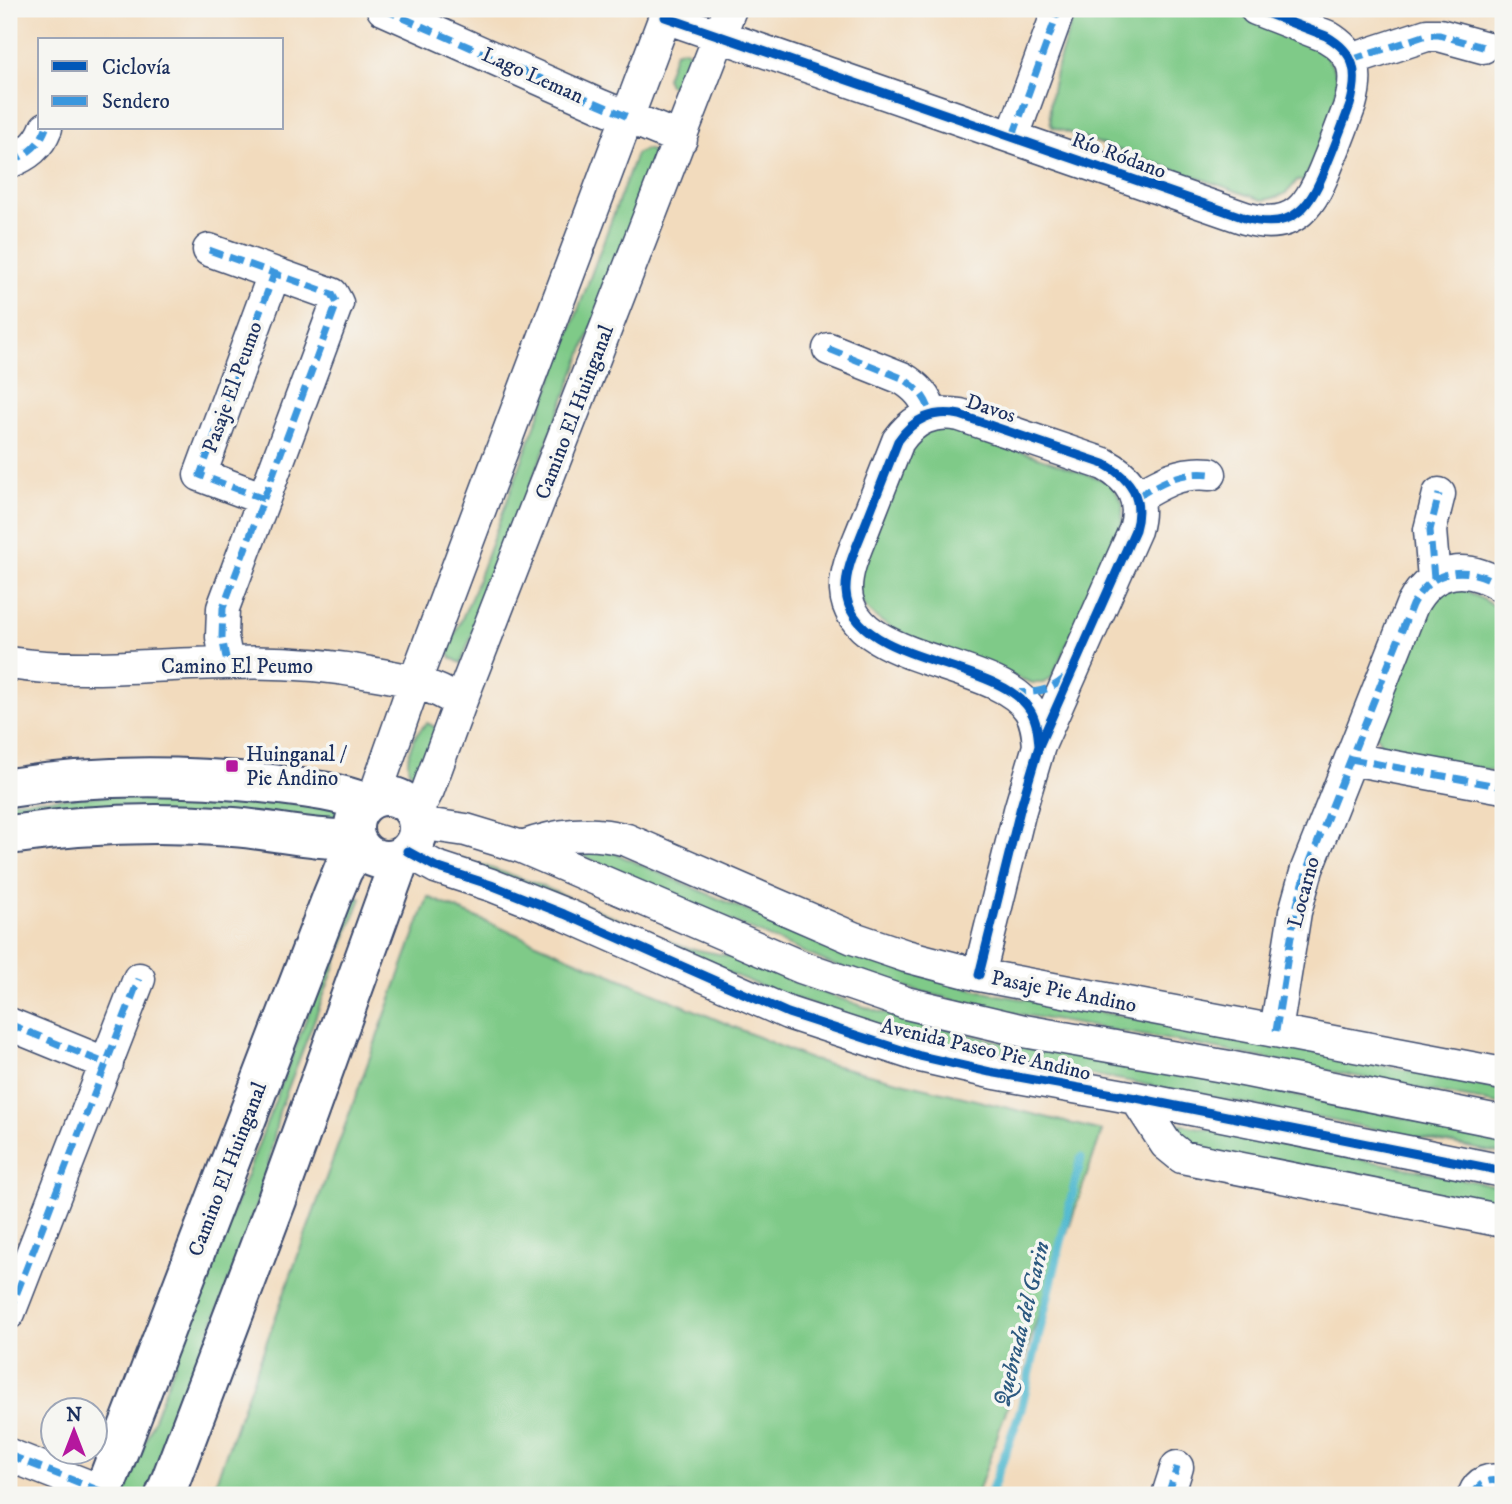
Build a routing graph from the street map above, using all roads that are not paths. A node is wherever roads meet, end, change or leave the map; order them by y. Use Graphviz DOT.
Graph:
graph roads {
  1 [pos="385,9"];
  2 [pos="1059,9"];
  3 [pos="1256,9"];
  4 [pos="667,13"];
  5 [pos="725,23"];
  6 [pos="1483,47"];
  7 [pos="1351,60"];
  8 [pos="628,117"];
  9 [pos="45,130"];
  10 [pos="1013,136"];
  11 [pos="681,139"];
  12 [pos="9,162"];
  13 [pos="209,250"];
  14 [pos="274,274"];
  15 [pos="829,349"];
  16 [pos="931,414"];
  17 [pos="1210,474"];
  18 [pos="1439,494"];
  19 [pos="1138,497"];
  20 [pos="264,499"];
  21 [pos="1434,579"];
  22 [pos="1503,587"];
  23 [pos="9,663"];
  24 [pos="227,663"];
  25 [pos="1073,669"];
  26 [pos="415,681"];
  27 [pos="1012,692"];
  28 [pos="460,703"];
  29 [pos="1039,746"];
  30 [pos="1351,759"];
  31 [pos="1503,787"];
  32 [pos="9,788"];
  33 [pos="370,801"];
  34 [pos="9,835"];
  35 [pos="410,836"];
  36 [pos="358,842"];
  37 [pos="522,847"];
  38 [pos="979,975"];
  39 [pos="139,979"];
  40 [pos="9,1024"];
  41 [pos="1276,1031"];
  42 [pos="107,1064"];
  43 [pos="1503,1074"];
  44 [pos="1136,1098"];
  45 [pos="1503,1122"];
  46 [pos="1503,1171"];
  47 [pos="1503,1221"];
  48 [pos="9,1313"];
  49 [pos="9,1455"];
  50 [pos="1503,1483"];
  51 [pos="102,1494"];
  52 [pos="165,1495"];
  53 [pos="1474,1495"];
  1 -- 8 [label="street, Lago Leman"];
  2 -- 10 [label="street"];
  3 -- 7 [label="street"];
  4 -- 5 [label="street, Río Ródano"];
  4 -- 8 [label="street"];
  5 -- 10 [label="street, Río Ródano"];
  5 -- 11 [label="street, Camino El Huinganal"];
  6 -- 7 [label="street"];
  7 -- 10 [label="street, Río Ródano"];
  8 -- 11 [label="street, Lago Leman"];
  8 -- 26 [label="street"];
  9 -- 12 [label="street"];
  11 -- 28 [label="street, Camino El Huinganal"];
  13 -- 14 [label="street"];
  14 -- 20 [label="street"];
  14 -- 20 [label="street, Pasaje El Peumo"];
  15 -- 16 [label="street"];
  16 -- 19 [label="street, Davos"];
  16 -- 27 [label="street"];
  17 -- 19 [label="street"];
  18 -- 21 [label="street"];
  19 -- 25 [label="street"];
  20 -- 24 [label="street"];
  21 -- 22 [label="street"];
  21 -- 30 [label="street, Locarno"];
  23 -- 24 [label="street, Camino El Peumo"];
  24 -- 26 [label="street, Camino El Peumo"];
  25 -- 27 [label="street"];
  25 -- 29 [label="street"];
  26 -- 28 [label="street, Camino El Peumo"];
  26 -- 33 [label="street"];
  27 -- 29 [label="street"];
  28 -- 35 [label="street, Camino El Huinganal"];
  29 -- 38 [label="street"];
  30 -- 31 [label="street"];
  30 -- 41 [label="street, Locarno"];
  32 -- 33 [label="street"];
  33 -- 35 [label="street"];
  33 -- 36 [label="street"];
  34 -- 36 [label="street"];
  35 -- 36 [label="street"];
  35 -- 37 [label="street, Avenida Paseo Pie Andino"];
  35 -- 44 [label="street, Avenida Paseo Pie Andino"];
  35 -- 52 [label="street, Camino El Huinganal"];
  36 -- 51 [label="street, Camino El Huinganal"];
  37 -- 38 [label="street, Pasaje Pie Andino"];
  37 -- 45 [label="street, Avenida Paseo Pie Andino"];
  38 -- 41 [label="street, Pasaje Pie Andino"];
  39 -- 42 [label="street"];
  40 -- 42 [label="street"];
  41 -- 43 [label="street, Pasaje Pie Andino"];
  42 -- 48 [label="street"];
  44 -- 46 [label="street, Avenida Paseo Pie Andino"];
  44 -- 47 [label="street"];
  49 -- 51 [label="street"];
  50 -- 53 [label="street"];
}
